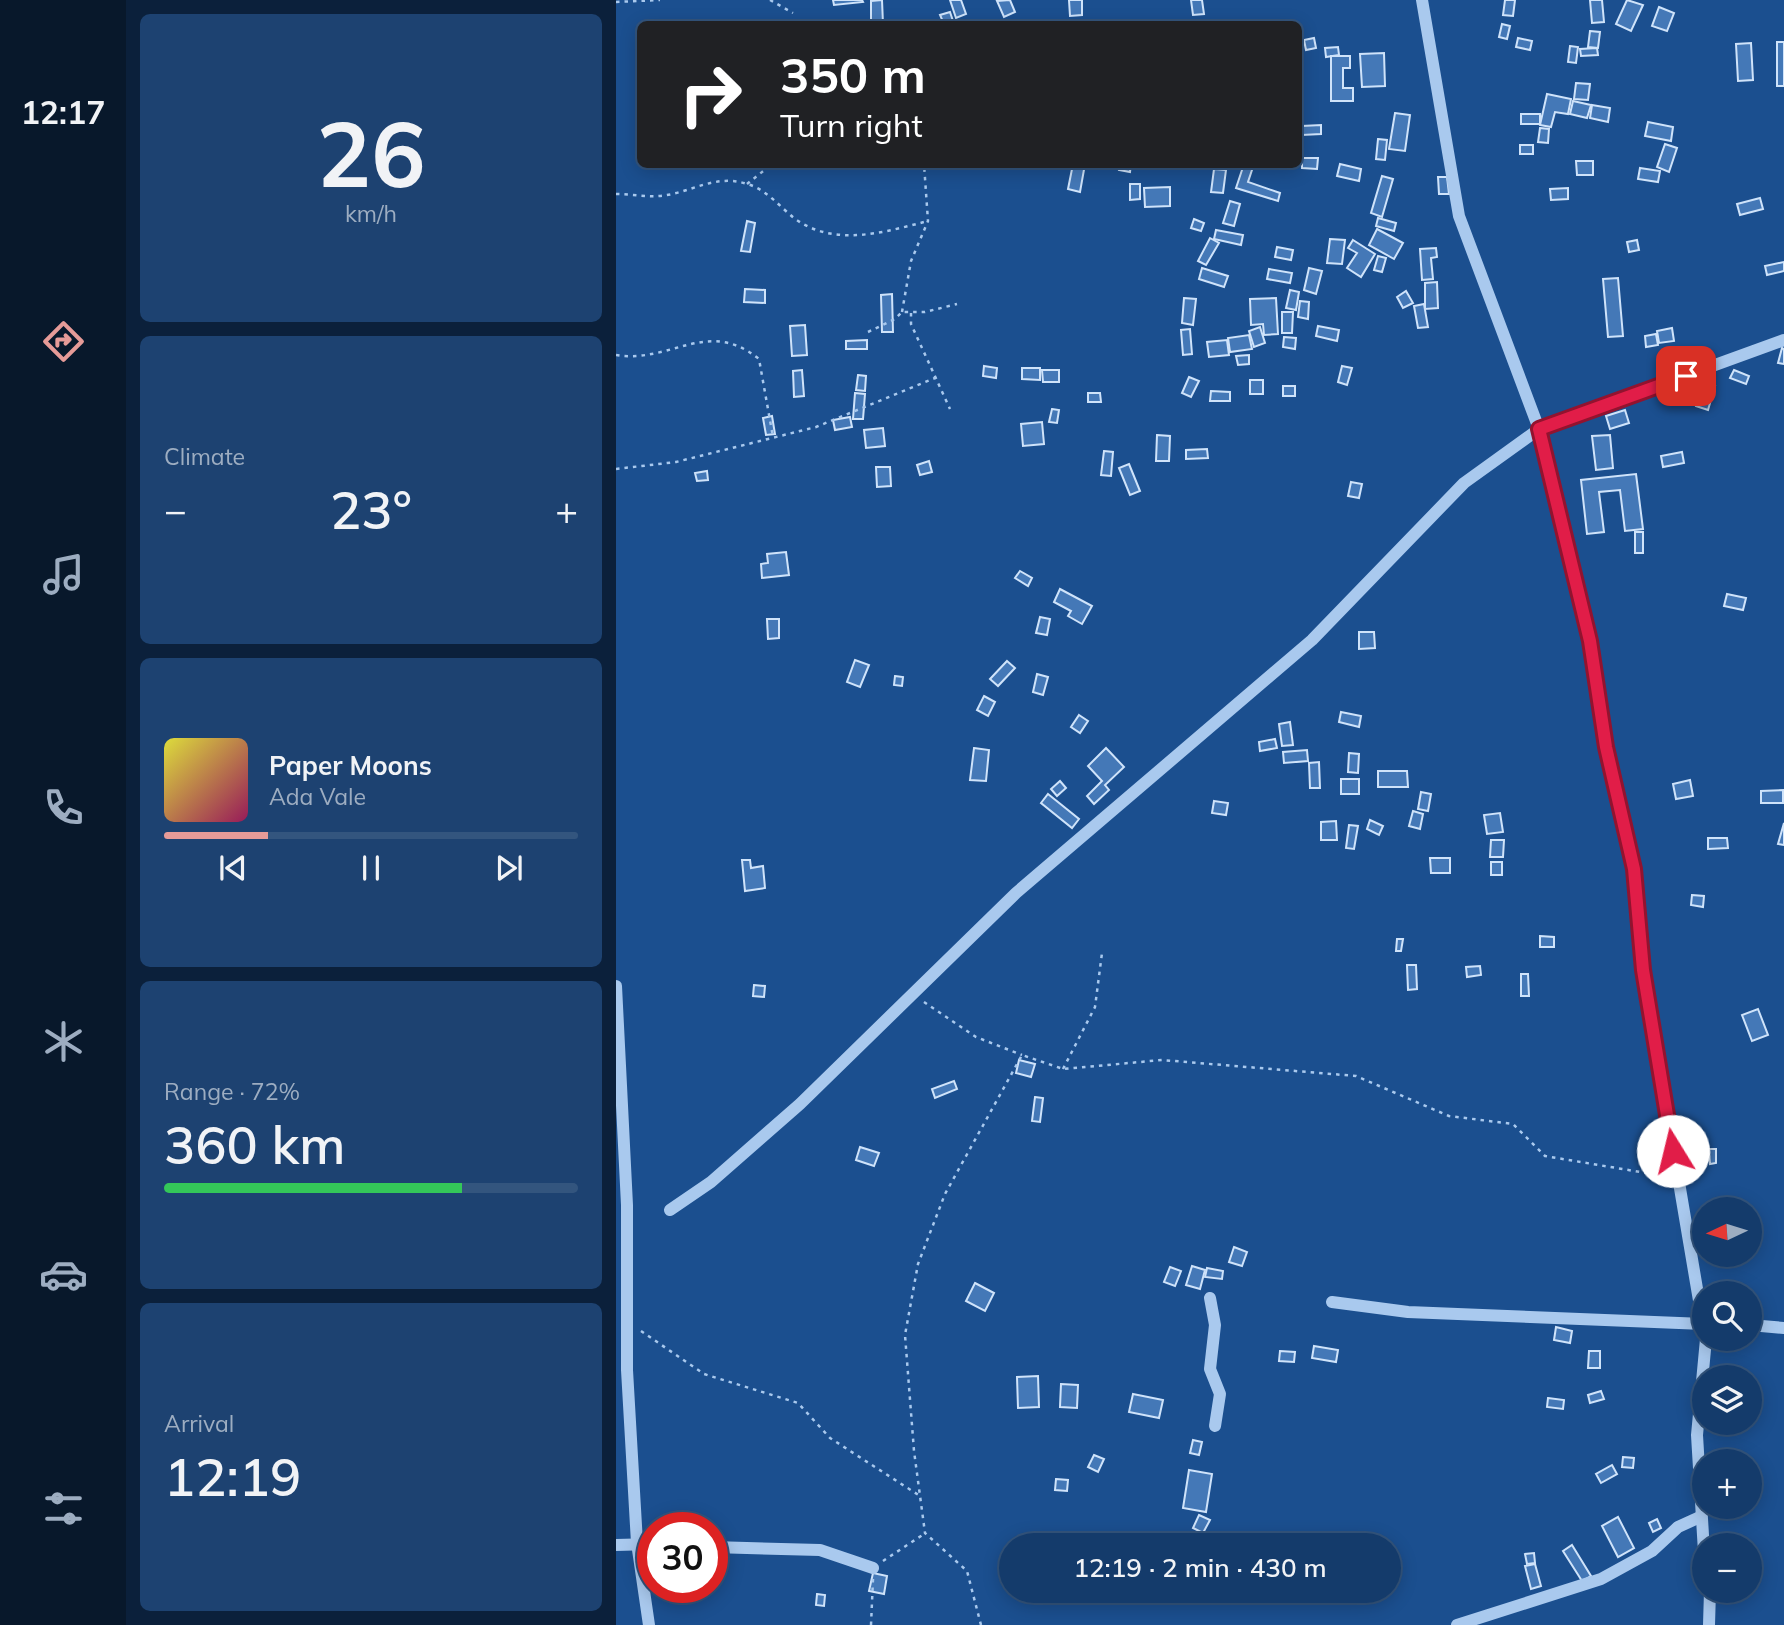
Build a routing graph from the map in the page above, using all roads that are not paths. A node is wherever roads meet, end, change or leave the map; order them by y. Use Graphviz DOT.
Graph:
graph roads {
  1 [pos="1422,0"];
  2 [pos="1784,341"];
  3 [pos="1539,429"];
  4 [pos="616,986"];
  5 [pos="670,1210"];
  6 [pos="1696,1281"];
  7 [pos="1210,1298"];
  8 [pos="1332,1302"];
  9 [pos="1692,1325"];
  10 [pos="1762,1326"];
  11 [pos="1784,1328"];
  12 [pos="1705,1351"];
  13 [pos="622,1371"];
  14 [pos="1215,1426"];
  15 [pos="1698,1449"];
  16 [pos="1695,1519"];
  17 [pos="637,1543"];
  18 [pos="616,1545"];
  19 [pos="728,1547"];
  20 [pos="873,1567"];
  21 [pos="646,1603"];
  22 [pos="1710,1603"];
  23 [pos="649,1625"];
  24 [pos="1457,1625"];
  25 [pos="1709,1625"];
  1 -- 3 [label="street"];
  2 -- 3 [label="street"];
  3 -- 5 [label="street"];
  3 -- 6 [label="street"];
  4 -- 13 [label="street"];
  7 -- 14 [label="street"];
  8 -- 9 [label="street"];
  10 -- 11 [label="street"];
  12 -- 15 [label="street"];
  13 -- 17 [label="street"];
  16 -- 24 [label="street"];
  17 -- 18 [label="street"];
  19 -- 20 [label="street"];
  21 -- 23 [label="street"];
  22 -- 25 [label="street"];
}
